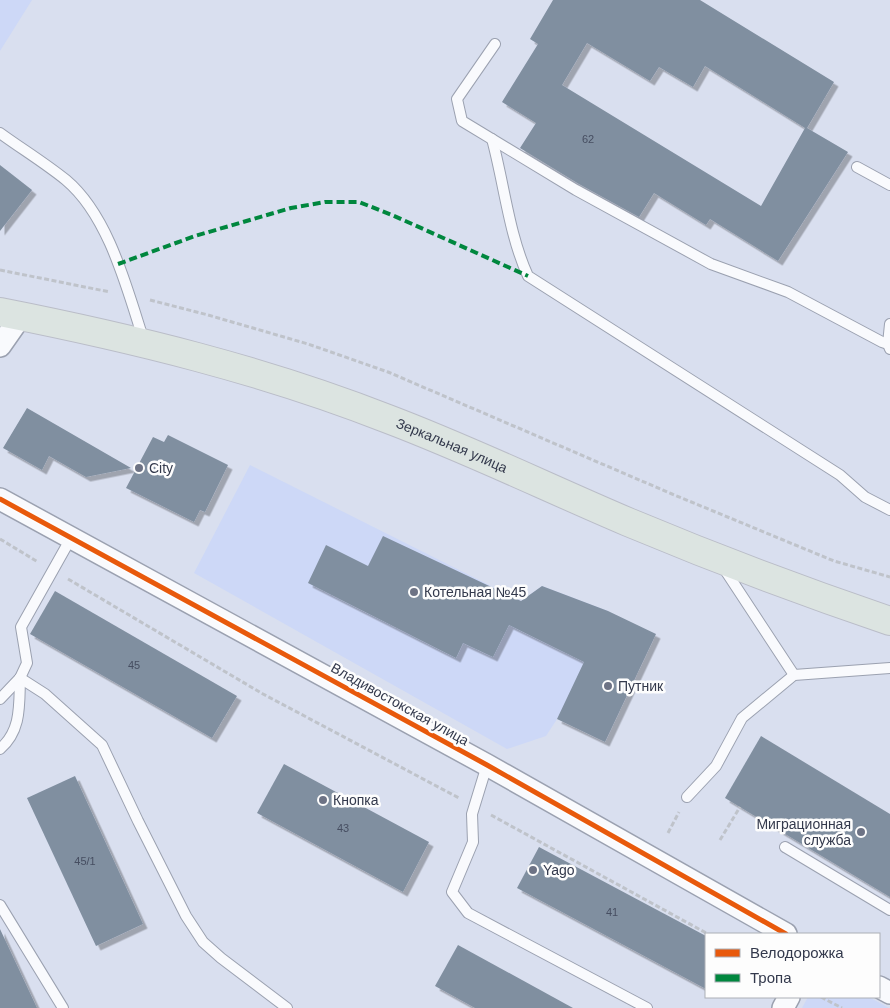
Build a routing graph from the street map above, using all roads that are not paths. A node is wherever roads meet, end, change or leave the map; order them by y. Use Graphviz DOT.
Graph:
graph roads {
  1 [pos="495,44"];
  2 [pos="0,133"];
  3 [pos="492,139"];
  4 [pos="857,167"];
  5 [pos="890,185"];
  6 [pos="10,314"];
  7 [pos="890,324"];
  8 [pos="144,343"];
  9 [pos="0,346"];
  10 [pos="889,347"];
  11 [pos="0,499"];
  12 [pos="890,510"];
  13 [pos="71,538"];
  14 [pos="718,559"];
  15 [pos="890,621"];
  16 [pos="890,668"];
  17 [pos="794,675"];
  18 [pos="20,678"];
  19 [pos="0,699"];
  20 [pos="0,749"];
  21 [pos="487,765"];
  22 [pos="687,797"];
  23 [pos="785,847"];
  24 [pos="0,905"];
  25 [pos="890,910"];
  26 [pos="784,933"];
  27 [pos="63,1008"];
  28 [pos="287,1008"];
  29 [pos="647,1008"];
  1 -- 3 [label="lane"];
  2 -- 8 [label="lane"];
  3 -- 10 [label="lane"];
  3 -- 12 [label="lane"];
  4 -- 5 [label="lane"];
  6 -- 8 [label="main road, Зеркальная улица"];
  6 -- 9 [label="street"];
  7 -- 10 [label="lane"];
  8 -- 14 [label="main road, Зеркальная улица"];
  11 -- 13 [label="street, Владивостокская улица"];
  13 -- 18 [label="lane"];
  13 -- 21 [label="street, Владивостокская улица"];
  14 -- 15 [label="main road, Зеркальная улица"];
  14 -- 17 [label="lane"];
  16 -- 17 [label="lane"];
  17 -- 22 [label="lane"];
  18 -- 19 [label="lane"];
  18 -- 20 [label="lane"];
  18 -- 28 [label="lane"];
  21 -- 26 [label="street, Владивостокская улица"];
  21 -- 29 [label="lane"];
  23 -- 25 [label="lane"];
  24 -- 27 [label="lane"];
}
